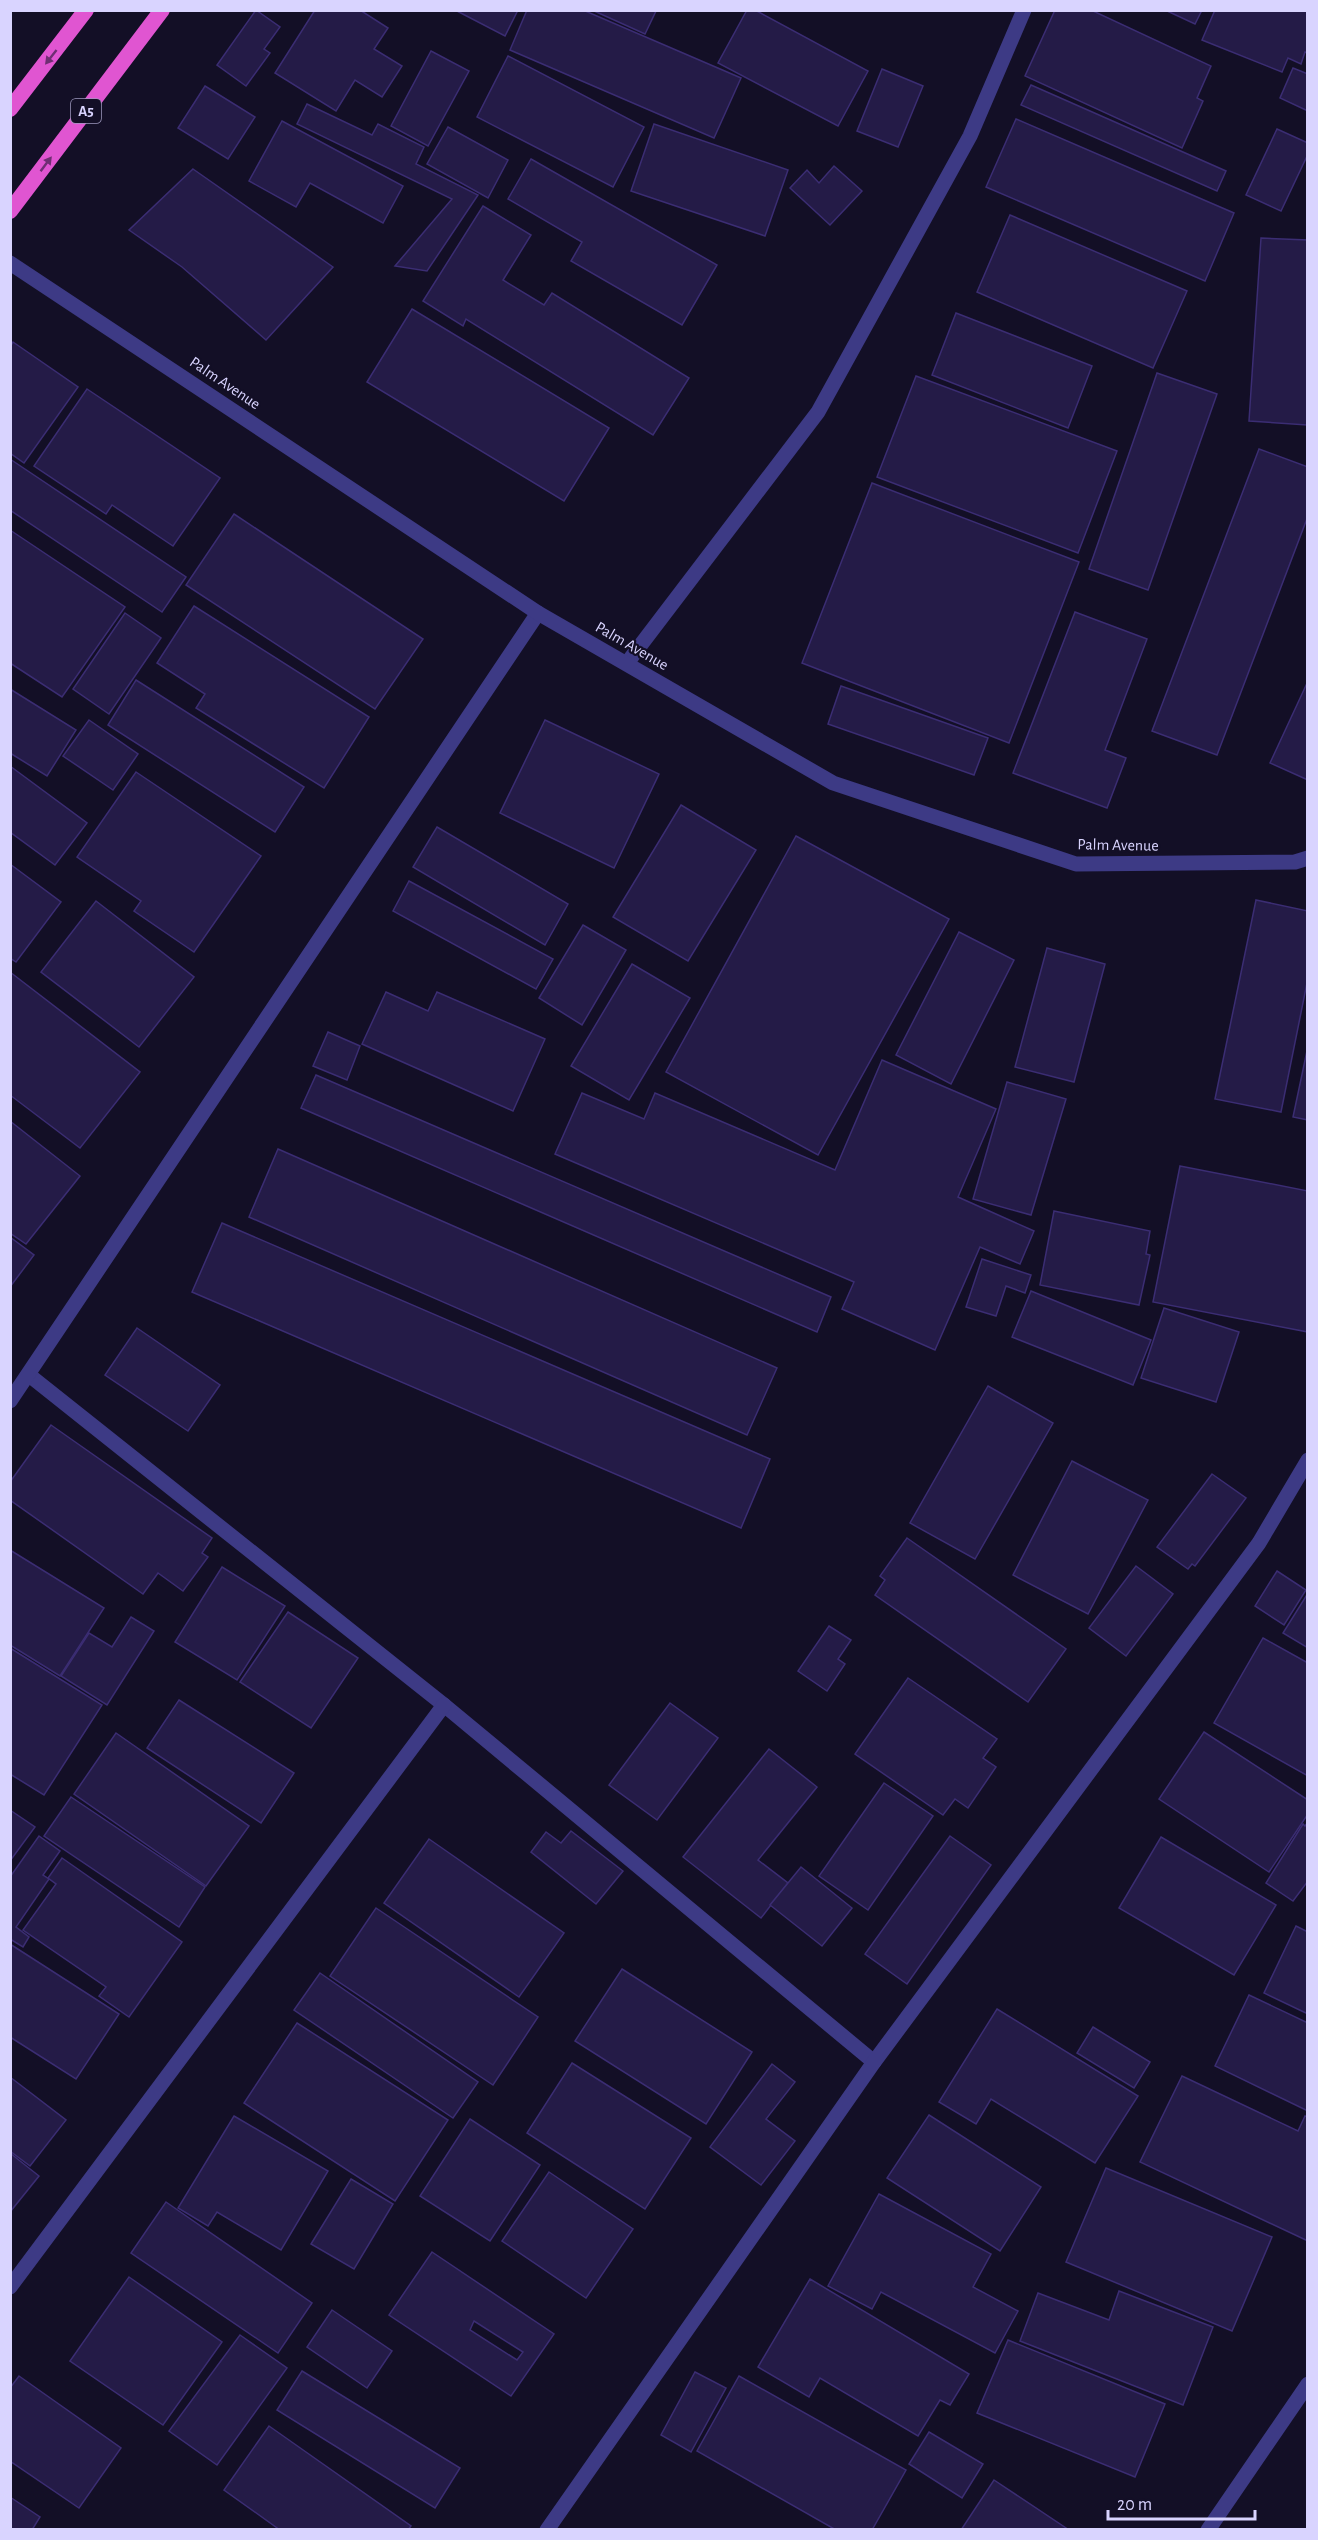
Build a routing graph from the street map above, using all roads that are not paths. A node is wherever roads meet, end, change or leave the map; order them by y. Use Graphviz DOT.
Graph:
graph roads {
  1 [pos="86,10"];
  2 [pos="162,10"];
  3 [pos="1024,10"];
  4 [pos="10,109"];
  5 [pos="10,211"];
  6 [pos="10,263"];
  7 [pos="538,613"];
  8 [pos="627,663"];
  9 [pos="1308,858"];
  10 [pos="29,1375"];
  11 [pos="10,1401"];
  12 [pos="1308,1460"];
  13 [pos="444,1705"];
  14 [pos="874,2062"];
  15 [pos="10,2287"];
  16 [pos="1308,2384"];
  17 [pos="547,2529"];
  18 [pos="1208,2529"];
  1 -- 4 [label="highway, one-way"];
  5 -- 2 [label="highway, A5, one-way"];
  3 -- 8 [label="street"];
  6 -- 7 [label="street, Palm Avenue"];
  7 -- 8 [label="street, Palm Avenue"];
  7 -- 10 [label="street"];
  8 -- 9 [label="street, Palm Avenue"];
  10 -- 11 [label="street"];
  10 -- 13 [label="street"];
  12 -- 14 [label="street"];
  13 -- 14 [label="street"];
  13 -- 15 [label="street"];
  14 -- 17 [label="street"];
  16 -- 18 [label="street"];
}
